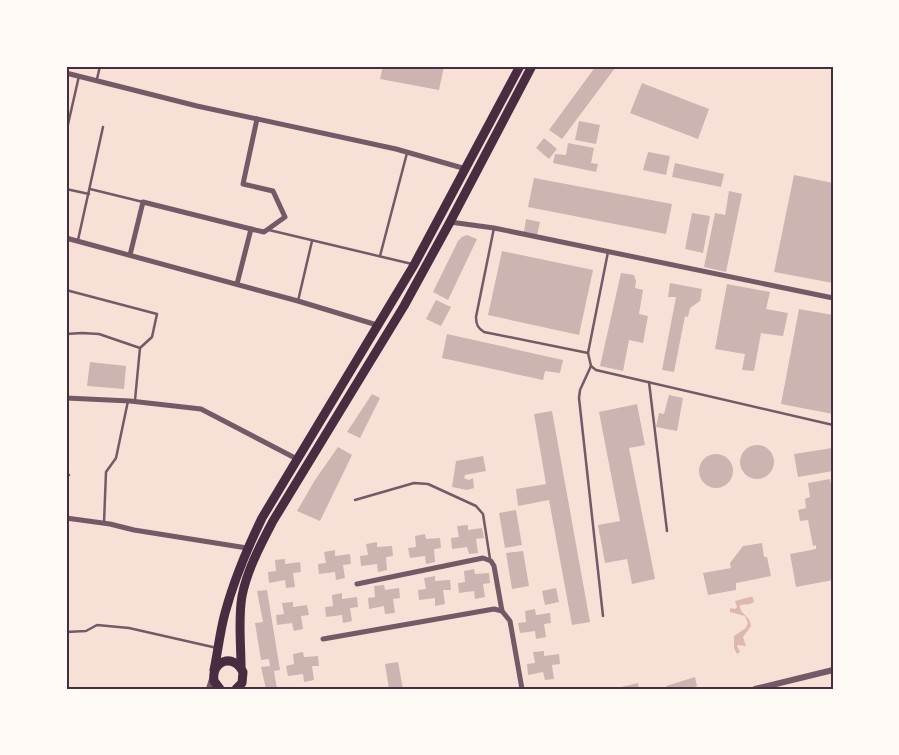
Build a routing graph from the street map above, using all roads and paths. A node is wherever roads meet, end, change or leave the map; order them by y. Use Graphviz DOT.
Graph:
graph roads {
  1 [pos="100,66"];
  2 [pos="520,66"];
  3 [pos="532,66"];
  4 [pos="66,73"];
  5 [pos="79,76"];
  6 [pos="96,81"];
  7 [pos="257,119"];
  8 [pos="104,127"];
  9 [pos="66,133"];
  10 [pos="407,152"];
  11 [pos="466,168"];
  12 [pos="66,189"];
  13 [pos="90,189"];
  14 [pos="89,194"];
  15 [pos="143,202"];
  16 [pos="450,222"];
  17 [pos="494,228"];
  18 [pos="251,230"];
  19 [pos="267,230"];
  20 [pos="66,238"];
  21 [pos="313,240"];
  22 [pos="78,241"];
  23 [pos="608,252"];
  24 [pos="130,255"];
  25 [pos="380,256"];
  26 [pos="414,265"];
  27 [pos="237,284"];
  28 [pos="66,290"];
  29 [pos="833,298"];
  30 [pos="298,300"];
  31 [pos="377,325"];
  32 [pos="66,334"];
  33 [pos="140,348"];
  34 [pos="588,353"];
  35 [pos="591,366"];
  36 [pos="649,382"];
  37 [pos="66,398"];
  38 [pos="128,401"];
  39 [pos="135,402"];
  40 [pos="833,424"];
  41 [pos="297,459"];
  42 [pos="355,500"];
  43 [pos="66,518"];
  44 [pos="104,523"];
  45 [pos="667,531"];
  46 [pos="247,548"];
  47 [pos="491,561"];
  48 [pos="357,584"];
  49 [pos="502,611"];
  50 [pos="603,616"];
  51 [pos="66,632"];
  52 [pos="323,640"];
  53 [pos="218,648"];
  54 [pos="240,667"];
  55 [pos="833,670"];
  56 [pos="214,673"];
  57 [pos="243,678"];
  58 [pos="209,689"];
  59 [pos="220,689"];
  60 [pos="236,689"];
  61 [pos="247,689"];
  62 [pos="522,689"];
  63 [pos="755,689"];
  1 -- 6 [label="lane"];
  2 -- 11 [label="main road"];
  3 -- 16 [label="main road"];
  4 -- 5 [label="street"];
  5 -- 6 [label="street"];
  5 -- 9 [label="lane"];
  6 -- 7 [label="street"];
  7 -- 10 [label="street"];
  7 -- 19 [label="street"];
  8 -- 13 [label="lane"];
  10 -- 11 [label="street"];
  10 -- 25 [label="lane"];
  11 -- 26 [label="main road"];
  12 -- 14 [label="lane"];
  13 -- 14 [label="lane"];
  13 -- 15 [label="lane"];
  14 -- 22 [label="lane"];
  15 -- 18 [label="street"];
  15 -- 24 [label="street"];
  16 -- 17 [label="street"];
  16 -- 54 [label="main road"];
  17 -- 23 [label="street"];
  17 -- 34 [label="lane"];
  18 -- 19 [label="street"];
  18 -- 27 [label="street"];
  19 -- 21 [label="lane"];
  20 -- 22 [label="street"];
  21 -- 25 [label="lane"];
  21 -- 30 [label="lane"];
  22 -- 24 [label="street"];
  23 -- 29 [label="street"];
  23 -- 34 [label="lane"];
  24 -- 27 [label="street"];
  25 -- 26 [label="lane"];
  26 -- 31 [label="main road"];
  27 -- 30 [label="street"];
  28 -- 33 [label="lane"];
  30 -- 31 [label="street"];
  31 -- 41 [label="main road"];
  32 -- 33 [label="lane"];
  33 -- 39 [label="lane"];
  34 -- 35 [label="lane"];
  35 -- 36 [label="lane"];
  35 -- 50 [label="lane"];
  36 -- 40 [label="lane"];
  36 -- 45 [label="lane"];
  37 -- 38 [label="street"];
  38 -- 39 [label="street"];
  38 -- 44 [label="lane"];
  39 -- 41 [label="street"];
  41 -- 46 [label="main road"];
  42 -- 47 [label="lane"];
  43 -- 44 [label="street"];
  44 -- 46 [label="street"];
  46 -- 53 [label="main road"];
  47 -- 48 [label="street"];
  47 -- 49 [label="street"];
  49 -- 52 [label="street"];
  49 -- 62 [label="street"];
  51 -- 53 [label="lane"];
  53 -- 56 [label="main road"];
  54 -- 56 [label="main road"];
  54 -- 57 [label="main road"];
  55 -- 63 [label="street"];
  56 -- 58 [label="street"];
  56 -- 59 [label="main road"];
  57 -- 60 [label="main road"];
  57 -- 61 [label="main road"];
}
